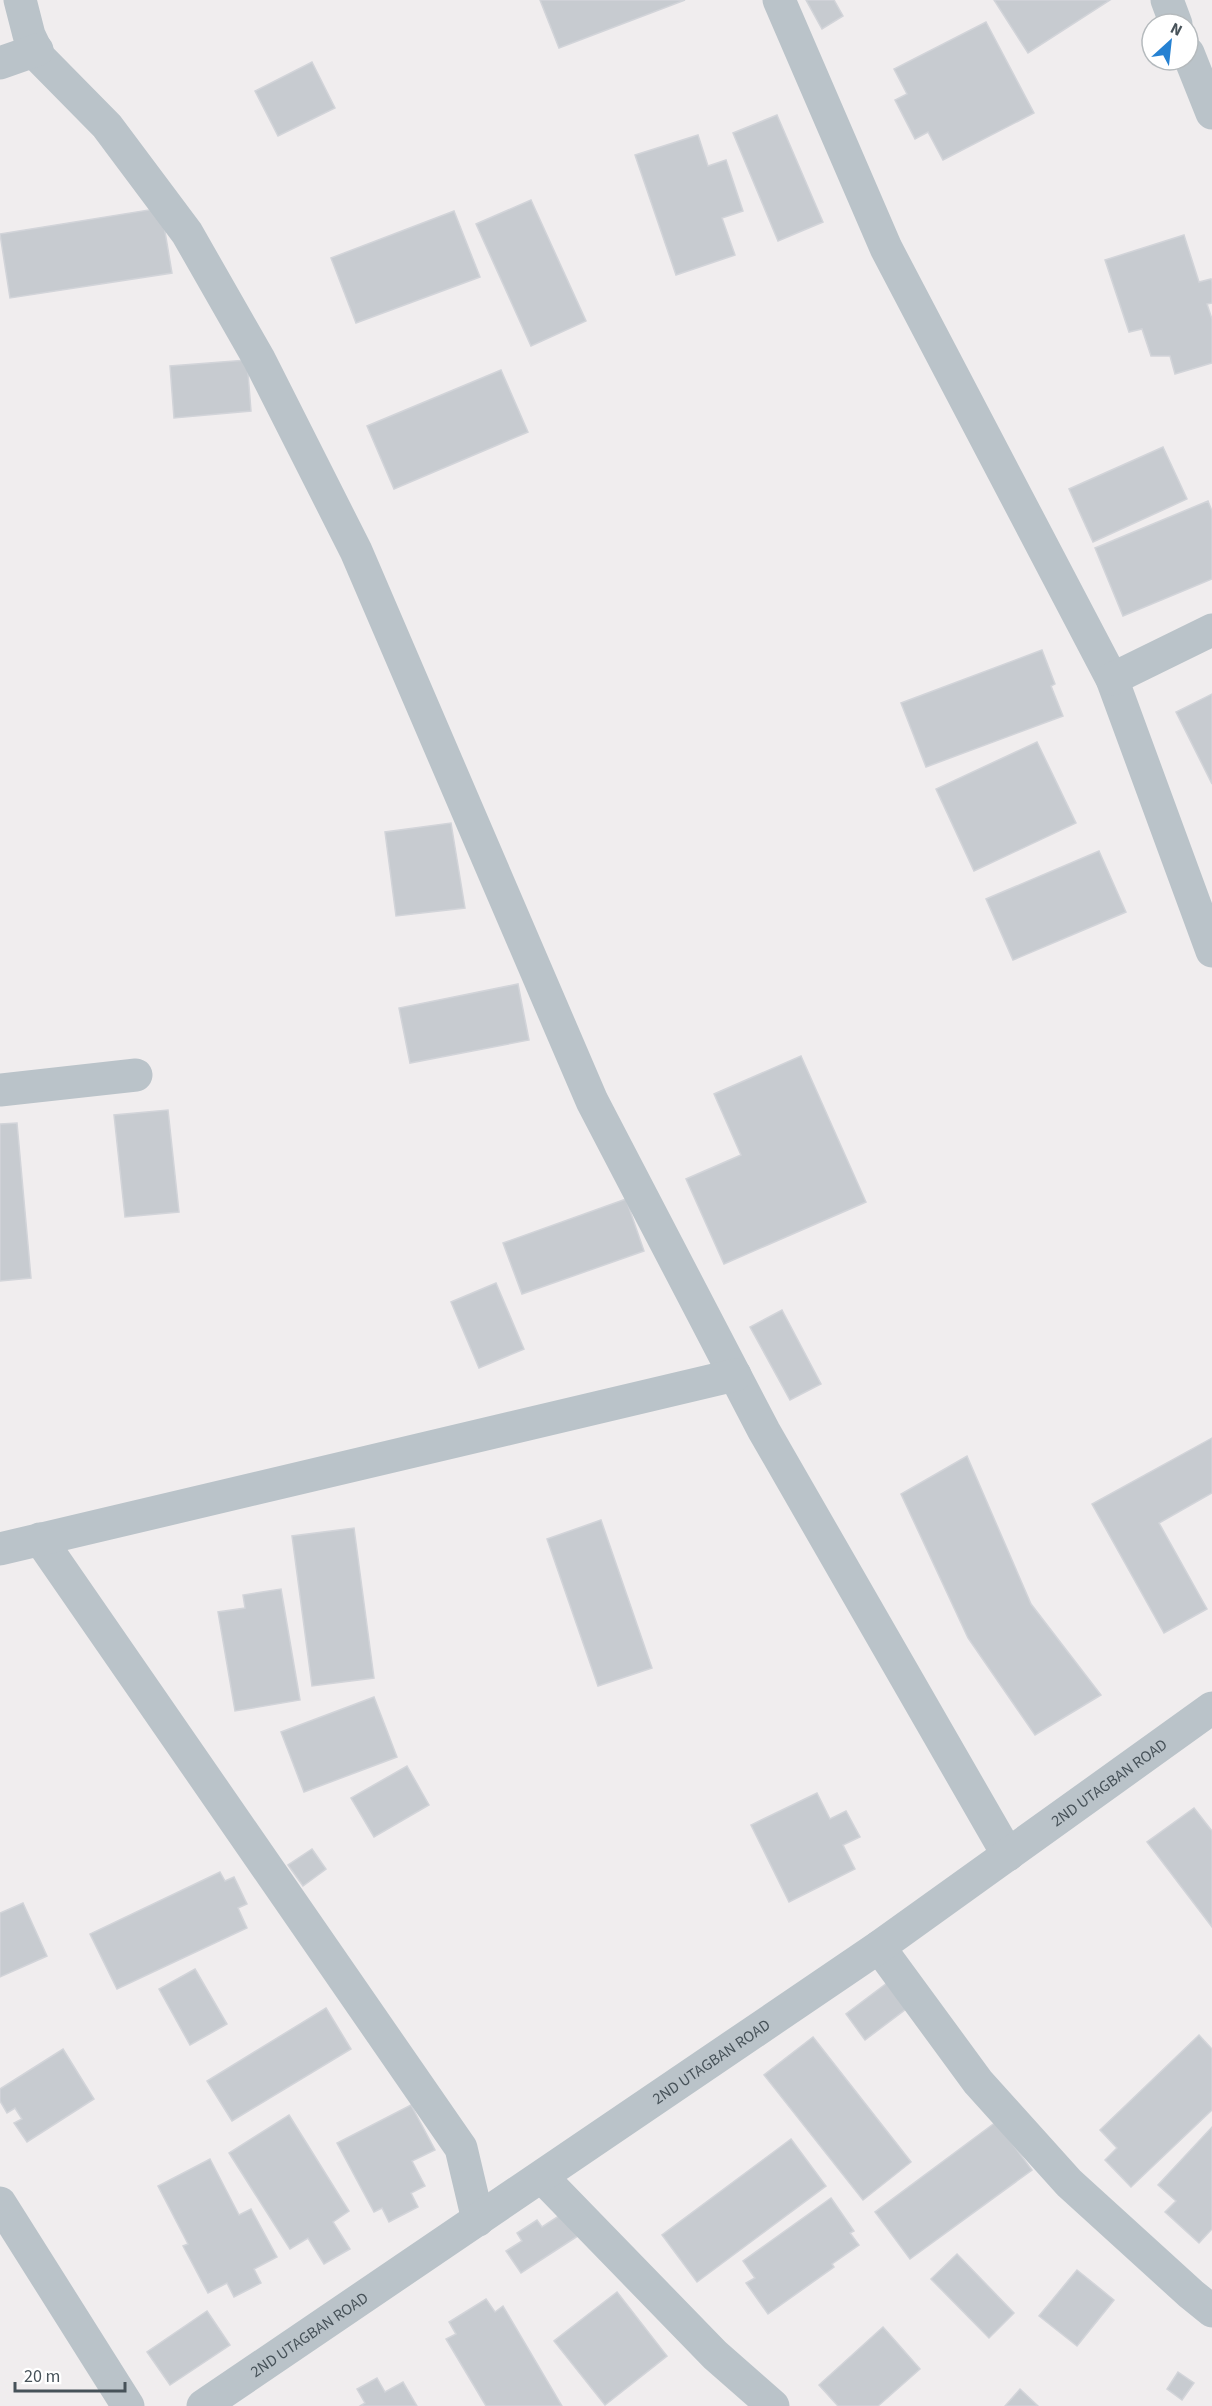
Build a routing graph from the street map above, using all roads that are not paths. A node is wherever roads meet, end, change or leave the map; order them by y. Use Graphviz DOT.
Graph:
graph roads {
  1 [pos="20,0"];
  2 [pos="779,0"];
  3 [pos="37,50"];
  4 [pos="0,63"];
  5 [pos="1196,72"];
  6 [pos="1212,113"];
  7 [pos="1212,630"];
  8 [pos="1112,679"];
  9 [pos="1212,951"];
  10 [pos="136,1075"];
  11 [pos="0,1090"];
  12 [pos="735,1375"];
  13 [pos="40,1539"];
  14 [pos="0,1549"];
  15 [pos="1212,1708"];
  16 [pos="1008,1855"];
  17 [pos="879,1947"];
  18 [pos="542,2176"];
  19 [pos="0,2203"];
  20 [pos="478,2220"];
  21 [pos="1212,2311"];
  22 [pos="128,2406"];
  23 [pos="203,2406"];
  24 [pos="773,2406"];
  1 -- 3 [label="street"];
  2 -- 8 [label="street"];
  3 -- 4 [label="street"];
  3 -- 12 [label="street"];
  5 -- 6 [label="street"];
  7 -- 8 [label="street"];
  8 -- 9 [label="street"];
  10 -- 11 [label="street"];
  12 -- 13 [label="street"];
  12 -- 16 [label="street"];
  13 -- 14 [label="street"];
  13 -- 20 [label="street"];
  15 -- 16 [label="street, 2ND UTAGBAN ROAD"];
  16 -- 17 [label="street, 2ND UTAGBAN ROAD"];
  17 -- 18 [label="street, 2ND UTAGBAN ROAD"];
  17 -- 21 [label="street"];
  18 -- 20 [label="street, 2ND UTAGBAN ROAD"];
  18 -- 24 [label="street"];
  19 -- 22 [label="street"];
  20 -- 23 [label="street, 2ND UTAGBAN ROAD"];
}
